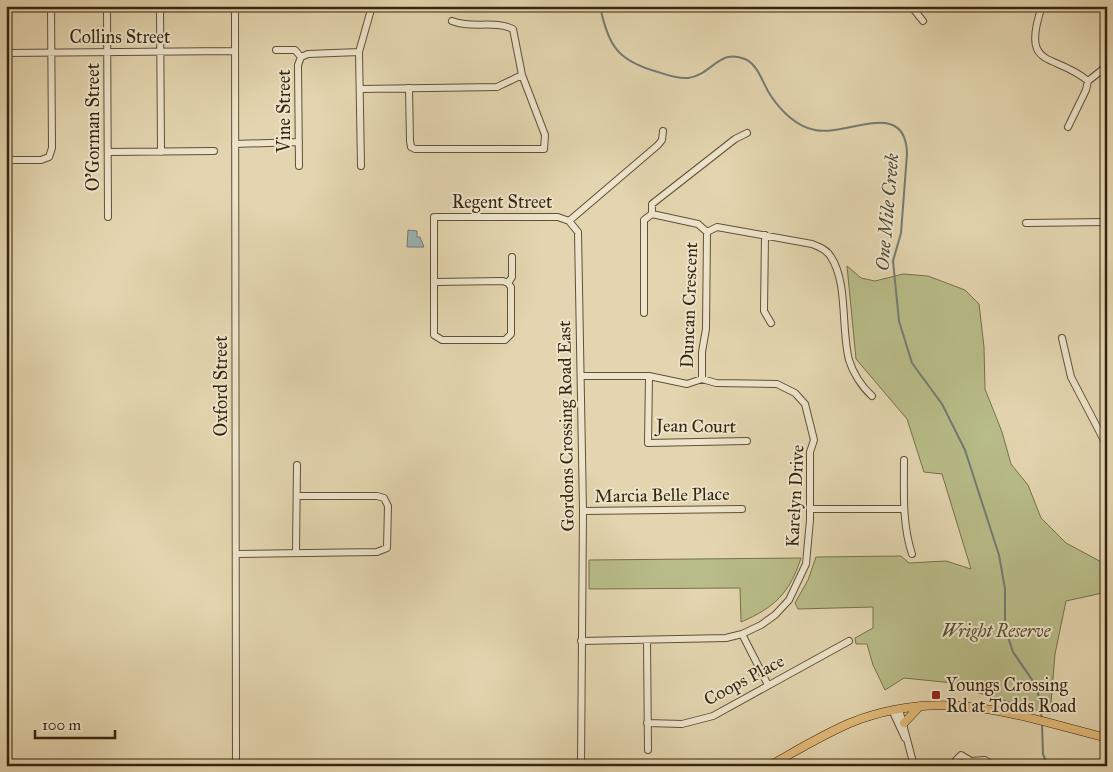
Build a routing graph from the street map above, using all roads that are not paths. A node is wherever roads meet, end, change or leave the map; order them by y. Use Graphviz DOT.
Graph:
graph roads {
  1 [pos="51,6"];
  2 [pos="107,6"];
  3 [pos="160,6"];
  4 [pos="234,6"];
  5 [pos="372,6"];
  6 [pos="911,6"];
  7 [pos="1042,6"];
  8 [pos="452,21"];
  9 [pos="923,21"];
  10 [pos="276,50"];
  11 [pos="234,51"];
  12 [pos="160,52"];
  13 [pos="359,52"];
  14 [pos="6,53"];
  15 [pos="52,53"];
  16 [pos="108,53"];
  17 [pos="301,57"];
  18 [pos="1107,66"];
  19 [pos="522,75"];
  20 [pos="1088,81"];
  21 [pos="409,88"];
  22 [pos="360,89"];
  23 [pos="1068,127"];
  24 [pos="663,131"];
  25 [pos="747,133"];
  26 [pos="299,142"];
  27 [pos="235,144"];
  28 [pos="214,151"];
  29 [pos="108,152"];
  30 [pos="161,152"];
  31 [pos="6,160"];
  32 [pos="299,166"];
  33 [pos="360,166"];
  34 [pos="652,214"];
  35 [pos="108,217"];
  36 [pos="569,221"];
  37 [pos="1107,222"];
  38 [pos="1026,223"];
  39 [pos="707,232"];
  40 [pos="765,235"];
  41 [pos="512,257"];
  42 [pos="434,282"];
  43 [pos="508,283"];
  44 [pos="644,313"];
  45 [pos="771,323"];
  46 [pos="1062,338"];
  47 [pos="580,376"];
  48 [pos="649,376"];
  49 [pos="702,379"];
  50 [pos="872,396"];
  51 [pos="747,441"];
  52 [pos="1107,446"];
  53 [pos="904,460"];
  54 [pos="297,466"];
  55 [pos="297,496"];
  56 [pos="742,509"];
  57 [pos="811,509"];
  58 [pos="904,509"];
  59 [pos="583,511"];
  60 [pos="296,553"];
  61 [pos="236,554"];
  62 [pos="912,554"];
  63 [pos="742,634"];
  64 [pos="647,640"];
  65 [pos="581,641"];
  66 [pos="849,641"];
  67 [pos="768,685"];
  68 [pos="920,706"];
  69 [pos="896,709"];
  70 [pos="647,723"];
  71 [pos="904,723"];
  72 [pos="1107,738"];
  73 [pos="907,742"];
  74 [pos="648,750"];
  75 [pos="969,763"];
  76 [pos="236,766"];
  77 [pos="581,766"];
  78 [pos="769,766"];
  79 [pos="914,766"];
  80 [pos="957,766"];
  81 [pos="994,766"];
  1 -- 15 [label="street"];
  2 -- 16 [label="street, O'Gorman Street"];
  3 -- 12 [label="street"];
  4 -- 11 [label="street, Oxford Street"];
  5 -- 13 [label="street"];
  6 -- 9 [label="street"];
  7 -- 20 [label="street"];
  8 -- 19 [label="street"];
  10 -- 17 [label="street, Vine Street"];
  11 -- 12 [label="street, Collins Street"];
  11 -- 27 [label="street, Oxford Street"];
  12 -- 16 [label="street, Collins Street"];
  12 -- 30 [label="street"];
  13 -- 17 [label="street, Vine Street"];
  13 -- 22 [label="street"];
  14 -- 15 [label="street, Collins Street"];
  15 -- 16 [label="street, Collins Street"];
  15 -- 31 [label="street"];
  16 -- 29 [label="street, O'Gorman Street"];
  17 -- 26 [label="street, Vine Street"];
  18 -- 20 [label="street"];
  19 -- 21 [label="street"];
  19 -- 21 [label="street"];
  20 -- 23 [label="street"];
  21 -- 22 [label="street"];
  22 -- 33 [label="street"];
  24 -- 36 [label="street"];
  25 -- 34 [label="street"];
  26 -- 27 [label="street"];
  26 -- 32 [label="street, Vine Street"];
  27 -- 61 [label="street, Oxford Street"];
  28 -- 30 [label="street"];
  29 -- 30 [label="street"];
  29 -- 35 [label="street, O'Gorman Street"];
  34 -- 39 [label="street"];
  34 -- 44 [label="street"];
  36 -- 42 [label="street, Regent Street"];
  36 -- 47 [label="street, Gordons Crossing Road East"];
  37 -- 38 [label="street"];
  39 -- 40 [label="street"];
  39 -- 49 [label="street, Duncan Crescent"];
  40 -- 45 [label="street"];
  40 -- 50 [label="street"];
  41 -- 43 [label="street"];
  42 -- 43 [label="street"];
  42 -- 43 [label="street"];
  46 -- 52 [label="street"];
  47 -- 48 [label="street, Karelyn Drive"];
  47 -- 59 [label="street, Gordons Crossing Road East"];
  48 -- 49 [label="street, Karelyn Drive"];
  48 -- 51 [label="street, Jean Court"];
  49 -- 57 [label="street, Karelyn Drive"];
  53 -- 58 [label="street"];
  54 -- 55 [label="street"];
  55 -- 60 [label="street"];
  55 -- 60 [label="street"];
  56 -- 59 [label="street, Marcia Belle Place"];
  57 -- 58 [label="street"];
  57 -- 63 [label="street, Karelyn Drive"];
  58 -- 62 [label="street"];
  59 -- 65 [label="street, Gordons Crossing Road East"];
  60 -- 61 [label="street"];
  61 -- 76 [label="street, Oxford Street"];
  63 -- 64 [label="street, Karelyn Drive"];
  63 -- 67 [label="street"];
  64 -- 65 [label="street, Karelyn Drive"];
  64 -- 70 [label="street"];
  65 -- 77 [label="street, Gordons Crossing Road East"];
  66 -- 67 [label="street, Coops Place"];
  67 -- 70 [label="street, Coops Place"];
  68 -- 69 [label="main road"];
  68 -- 71 [label="main road"];
  68 -- 72 [label="main road"];
  69 -- 71 [label="street"];
  69 -- 73 [label="street"];
  69 -- 78 [label="main road"];
  70 -- 74 [label="street"];
  71 -- 73 [label="street"];
  73 -- 79 [label="street"];
  75 -- 80 [label="street"];
  75 -- 81 [label="street"];
}
